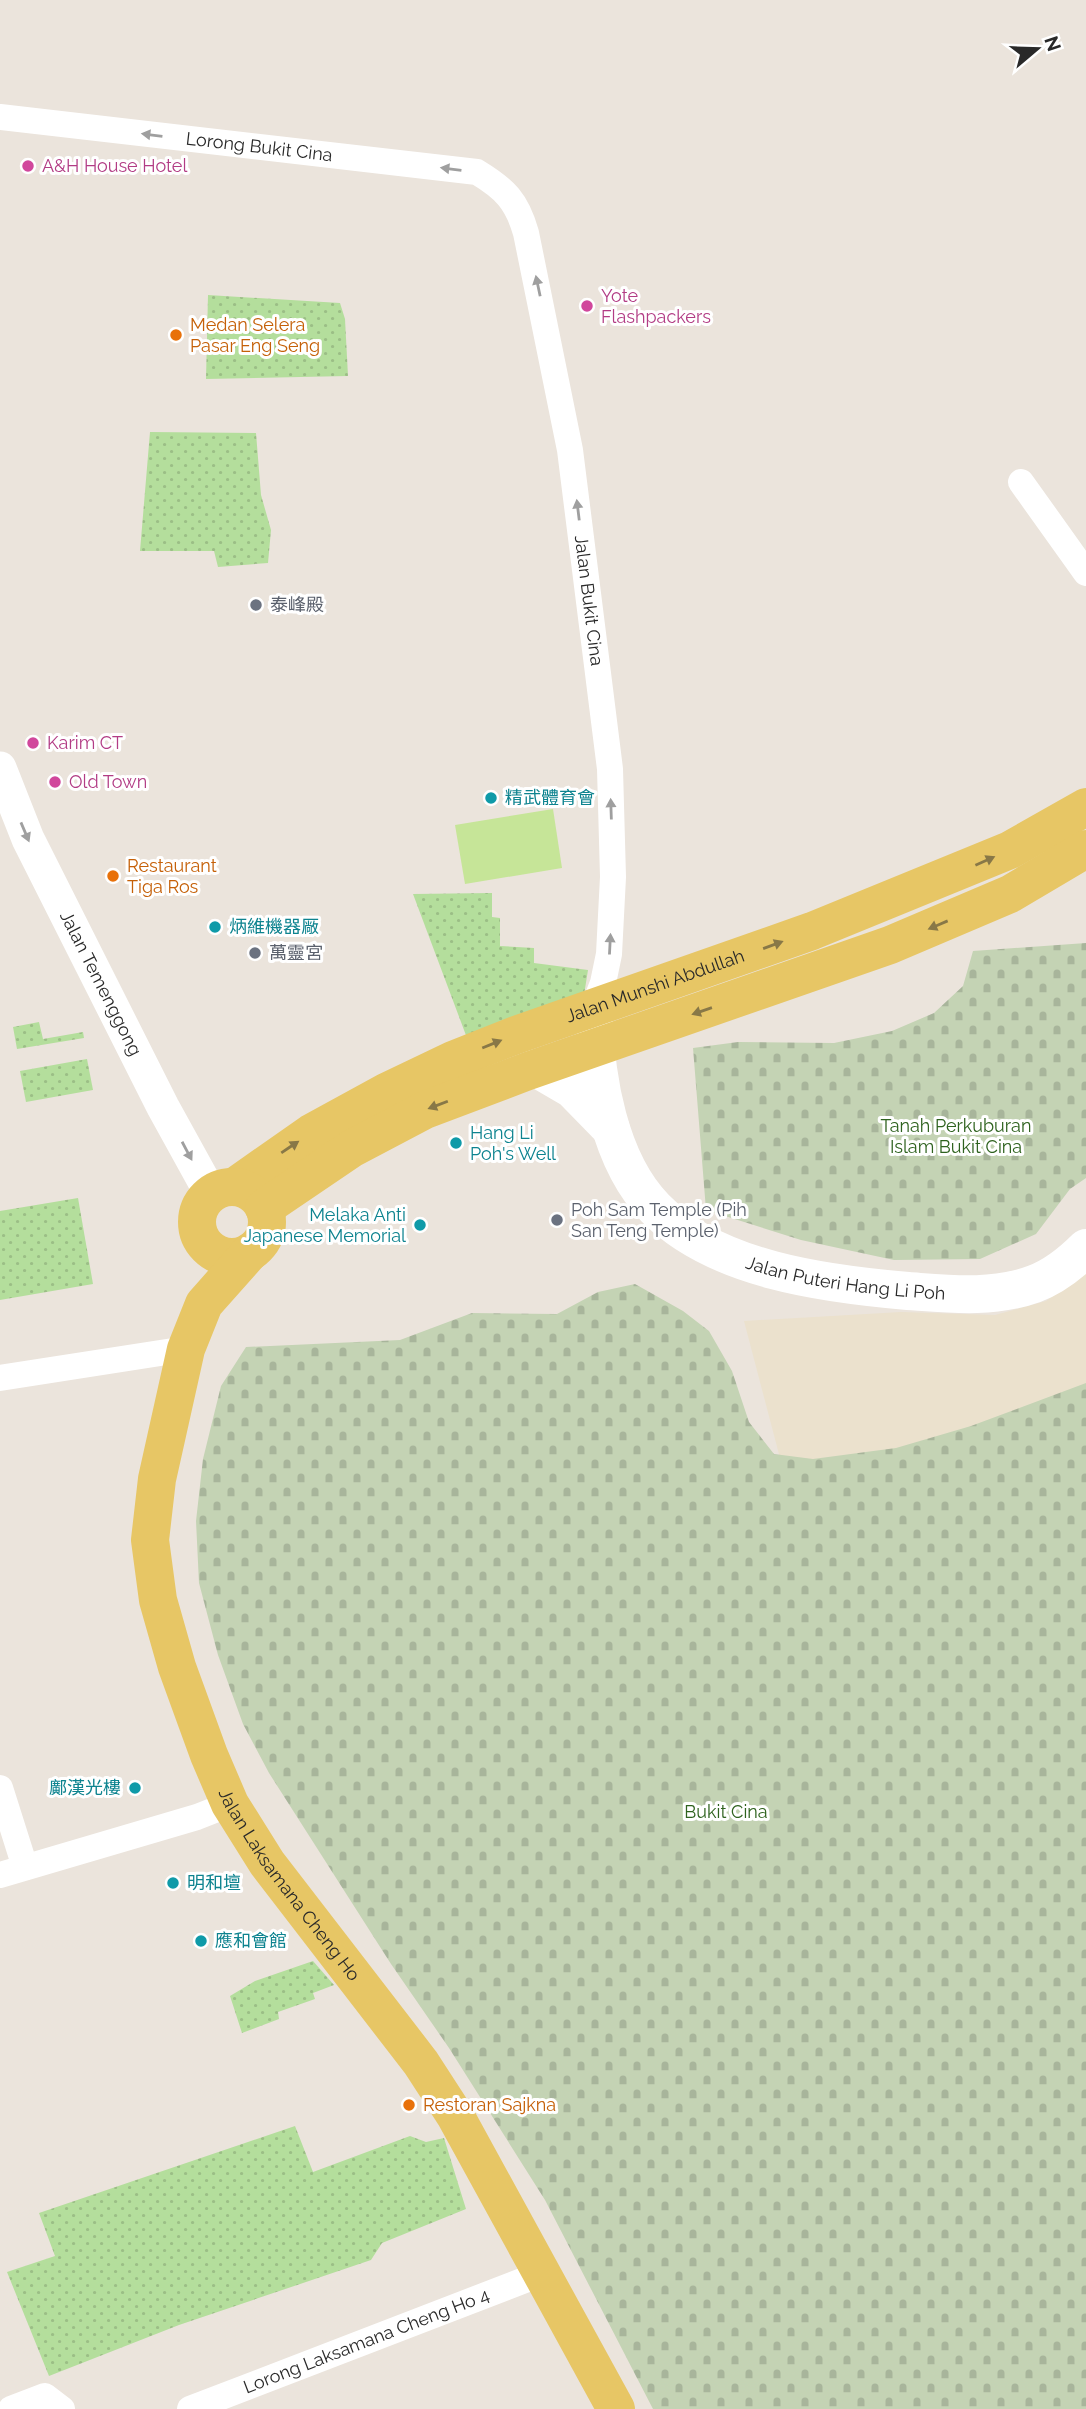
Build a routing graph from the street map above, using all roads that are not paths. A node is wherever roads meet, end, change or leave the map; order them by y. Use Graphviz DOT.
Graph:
graph roads {
  1 [pos="0,117"];
  2 [pos="511,198"];
  3 [pos="1021,482"];
  4 [pos="1086,573"];
  5 [pos="0,768"];
  6 [pos="1086,807"];
  7 [pos="1086,849"];
  8 [pos="593,1009"];
  9 [pos="594,1049"];
  10 [pos="536,1068"];
  11 [pos="611,1129"];
  12 [pos="236,1196"];
  13 [pos="201,1237"];
  14 [pos="1086,1248"];
  15 [pos="251,1251"];
  16 [pos="204,1304"];
  17 [pos="186,1349"];
  18 [pos="0,1378"];
  19 [pos="0,1788"];
  20 [pos="230,1804"];
  21 [pos="25,1867"];
  22 [pos="0,1875"];
  23 [pos="543,2273"];
  24 [pos="11,2409"];
  25 [pos="62,2409"];
  26 [pos="190,2409"];
  27 [pos="616,2409"];
  2 -- 1 [label="street, Lorong Bukit Cina, one-way"];
  8 -- 2 [label="street, Jalan Bukit Cina, one-way"];
  3 -- 4 [label="street"];
  5 -- 12 [label="street, Jalan Temenggong, one-way"];
  8 -- 6 [label="main road, Jalan Munshi Abdullah, one-way"];
  7 -- 9 [label="main road, one-way"];
  8 -- 9 [label="main road, Jalan Puteri Hang Li Poh"];
  12 -- 8 [label="main road, Jalan Munshi Abdullah, one-way"];
  9 -- 10 [label="main road"];
  9 -- 11 [label="main road, Jalan Puteri Hang Li Poh"];
  10 -- 11 [label="main road"];
  10 -- 12 [label="main road, one-way"];
  11 -- 14 [label="main road, Jalan Puteri Hang Li Poh"];
  12 -- 13 [label="main road"];
  12 -- 15 [label="main road"];
  13 -- 15 [label="main road"];
  13 -- 16 [label="main road, Jalan Laksamana Cheng Ho"];
  15 -- 16 [label="main road, Jalan Laksamana Cheng Ho"];
  16 -- 17 [label="main road, Jalan Laksamana Cheng Ho"];
  17 -- 18 [label="street"];
  17 -- 20 [label="main road, Jalan Laksamana Cheng Ho"];
  19 -- 21 [label="street"];
  20 -- 21 [label="street"];
  20 -- 23 [label="main road, Jalan Laksamana Cheng Ho"];
  21 -- 22 [label="street"];
  23 -- 26 [label="street, Lorong Laksamana Cheng Ho 4"];
  23 -- 27 [label="main road, Jalan Laksamana Cheng Ho"];
  24 -- 25 [label="street"];
}
